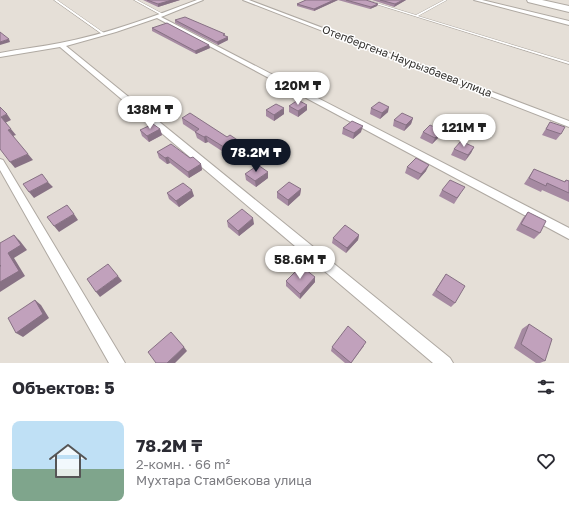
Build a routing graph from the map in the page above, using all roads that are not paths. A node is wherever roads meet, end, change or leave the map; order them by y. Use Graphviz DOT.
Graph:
graph roads {
  1 [pos="55,0"];
  2 [pos="135,0"];
  3 [pos="201,0"];
  4 [pos="245,0"];
  5 [pos="364,0"];
  6 [pos="446,0"];
  7 [pos="476,0"];
  8 [pos="531,0"];
  9 [pos="539,0"];
  10 [pos="569,8"];
  11 [pos="161,16"];
  12 [pos="416,16"];
  13 [pos="569,23"];
  14 [pos="103,33"];
  15 [pos="60,45"];
  16 [pos="0,55"];
  17 [pos="569,63"];
  18 [pos="569,124"];
  19 [pos="0,162"];
  20 [pos="569,234"];
  21 [pos="117,363"];
  22 [pos="445,363"];
  1 -- 14 [label="lane"];
  2 -- 11 [label="lane"];
  3 -- 11 [label="street"];
  4 -- 18 [label="street, Отепбергена Наурызбаева улица"];
  5 -- 12 [label="lane"];
  6 -- 12 [label="lane"];
  7 -- 13 [label="street"];
  8 -- 10 [label="highway"];
  9 -- 10 [label="highway"];
  11 -- 14 [label="street"];
  11 -- 20 [label="street"];
  12 -- 17 [label="lane"];
  14 -- 15 [label="street"];
  15 -- 16 [label="street"];
  15 -- 22 [label="street"];
  19 -- 21 [label="street"];
}
